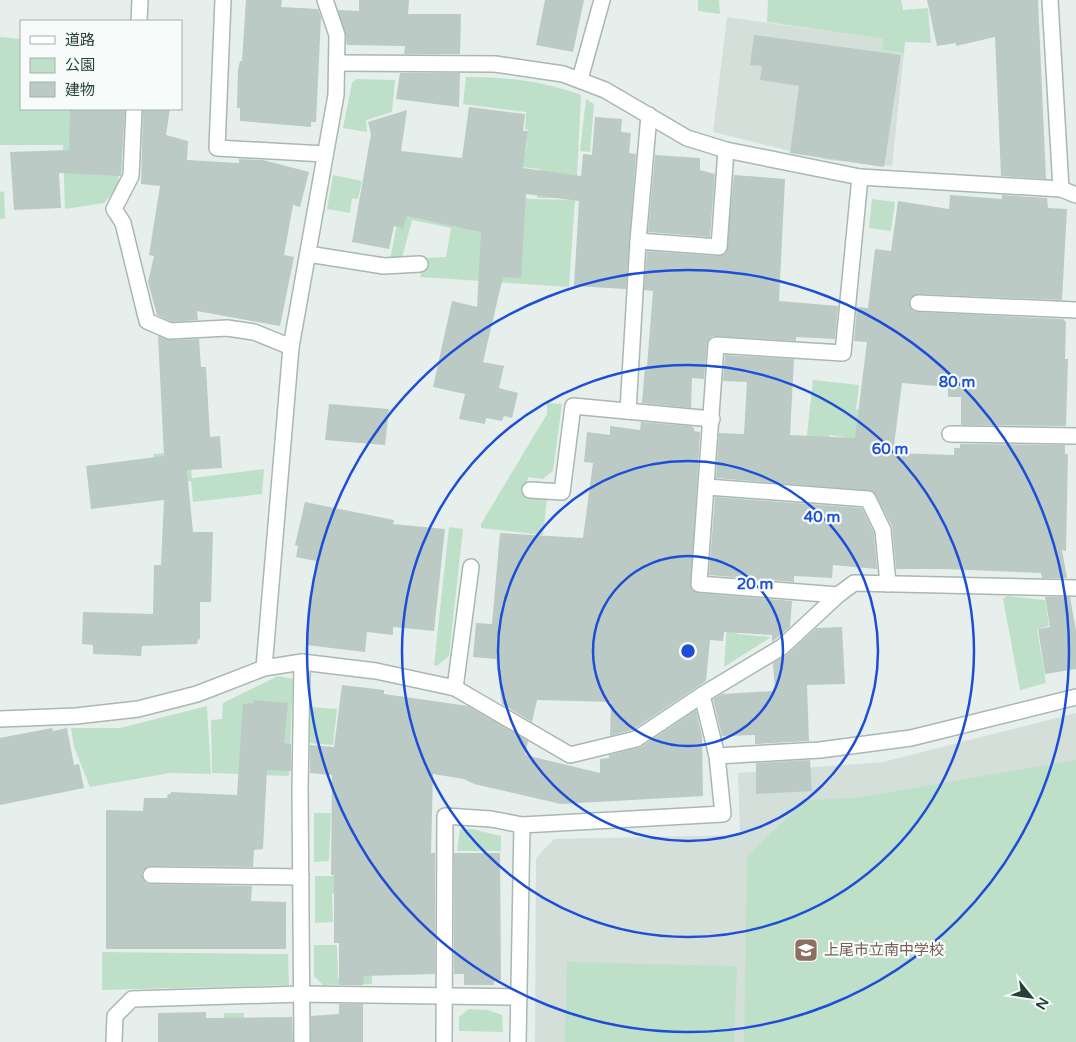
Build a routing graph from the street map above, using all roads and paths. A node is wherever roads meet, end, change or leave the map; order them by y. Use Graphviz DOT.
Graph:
graph roads {
  1 [pos="140,0"];
  2 [pos="224,0"];
  3 [pos="325,0"];
  4 [pos="602,0"];
  5 [pos="1050,0"];
  6 [pos="139,20"];
  7 [pos="338,63"];
  8 [pos="580,79"];
  9 [pos="134,110"];
  10 [pos="649,115"];
  11 [pos="726,150"];
  12 [pos="325,154"];
  13 [pos="860,177"];
  14 [pos="1061,189"];
  15 [pos="1076,195"];
  16 [pos="638,241"];
  17 [pos="308,254"];
  18 [pos="420,264"];
  19 [pos="918,303"];
  20 [pos="1076,310"];
  21 [pos="291,347"];
  22 [pos="628,411"];
  23 [pos="712,419"];
  24 [pos="950,434"];
  25 [pos="1076,436"];
  26 [pos="707,487"];
  27 [pos="530,490"];
  28 [pos="470,567"];
  29 [pos="888,584"];
  30 [pos="1076,588"];
  31 [pos="838,595"];
  32 [pos="302,662"];
  33 [pos="264,668"];
  34 [pos="455,688"];
  35 [pos="702,695"];
  36 [pos="1076,697"];
  37 [pos="0,719"];
  38 [pos="717,756"];
  39 [pos="522,826"];
  40 [pos="151,875"];
  41 [pos="301,877"];
  42 [pos="302,994"];
  43 [pos="444,996"];
  44 [pos="518,998"];
  45 [pos="114,1042"];
  46 [pos="302,1042"];
  47 [pos="444,1042"];
  48 [pos="518,1042"];
  1 -- 6 [label="street"];
  2 -- 12 [label="street"];
  3 -- 7 [label="street"];
  4 -- 8 [label="street"];
  5 -- 14 [label="street"];
  7 -- 8 [label="street"];
  7 -- 12 [label="street"];
  8 -- 10 [label="street"];
  9 -- 21 [label="street"];
  10 -- 11 [label="street"];
  10 -- 16 [label="street"];
  11 -- 13 [label="street"];
  11 -- 16 [label="street"];
  12 -- 17 [label="street"];
  13 -- 14 [label="street"];
  13 -- 23 [label="street"];
  14 -- 15 [label="street"];
  16 -- 22 [label="street"];
  17 -- 18 [label="street"];
  17 -- 21 [label="street"];
  19 -- 20 [label="street"];
  21 -- 33 [label="street"];
  22 -- 23 [label="street"];
  22 -- 27 [label="street"];
  23 -- 26 [label="street"];
  24 -- 25 [label="street"];
  26 -- 29 [label="street"];
  26 -- 31 [label="street"];
  28 -- 34 [label="street"];
  29 -- 30 [label="street"];
  29 -- 31 [label="street"];
  31 -- 35 [label="street"];
  32 -- 33 [label="street"];
  32 -- 34 [label="street"];
  32 -- 41 [label="street"];
  33 -- 37 [label="street"];
  34 -- 35 [label="street"];
  35 -- 38 [label="street"];
  36 -- 38 [label="street"];
  38 -- 39 [label="street"];
  39 -- 43 [label="street"];
  39 -- 44 [label="street"];
  40 -- 41 [label="street"];
  41 -- 42 [label="street"];
  42 -- 43 [label="street"];
  42 -- 45 [label="street"];
  42 -- 46 [label="street"];
  43 -- 44 [label="street"];
  43 -- 47 [label="street"];
  44 -- 48 [label="street"];
}
